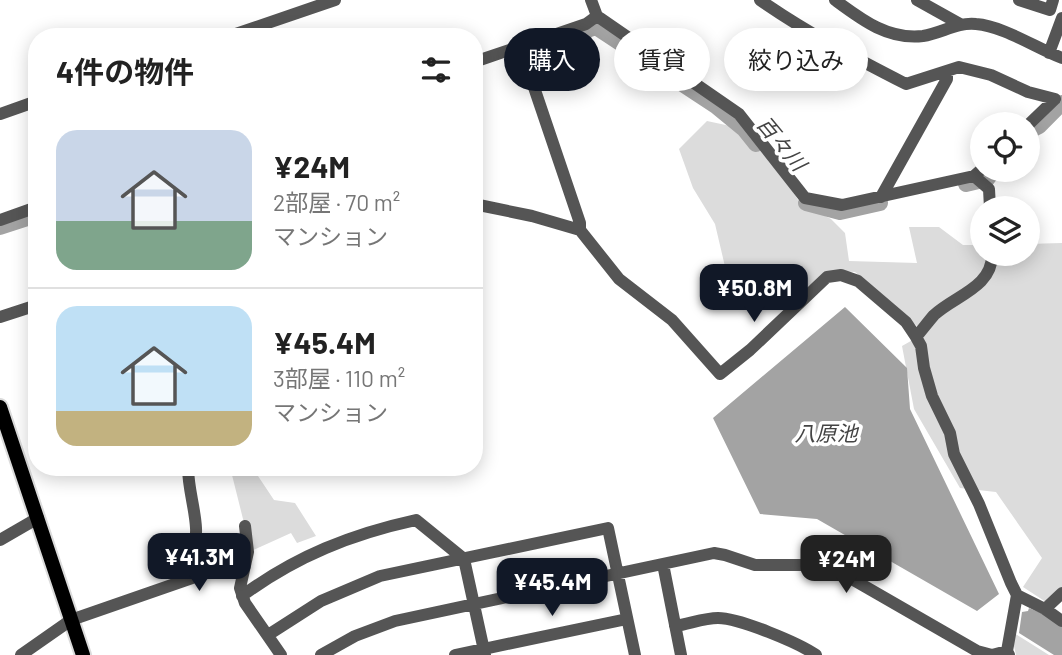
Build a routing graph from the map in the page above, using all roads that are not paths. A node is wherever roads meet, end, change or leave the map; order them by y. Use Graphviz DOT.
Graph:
graph roads {
  1 [pos="335,0"];
  2 [pos="591,0"];
  3 [pos="760,0"];
  4 [pos="835,0"];
  5 [pos="917,0"];
  6 [pos="1019,0"];
  7 [pos="1053,0"];
  8 [pos="597,16"];
  9 [pos="1062,18"];
  10 [pos="960,24"];
  11 [pos="253,28"];
  12 [pos="574,28"];
  13 [pos="504,52"];
  14 [pos="1049,53"];
  15 [pos="1062,58"];
  16 [pos="483,59"];
  17 [pos="947,72"];
  18 [pos="535,91"];
  19 [pos="28,104"];
  20 [pos="1040,113"];
  21 [pos="0,114"];
  22 [pos="970,174"];
  23 [pos="881,197"];
  24 [pos="483,206"];
  25 [pos="28,211"];
  26 [pos="0,219"];
  27 [pos="580,230"];
  28 [pos="991,266"];
  29 [pos="28,308"];
  30 [pos="0,317"];
  31 [pos="916,337"];
  32 [pos="0,407"];
  33 [pos="188,476"];
  34 [pos="38,518"];
  35 [pos="245,526"];
  36 [pos="0,540"];
  37 [pos="464,559"];
  38 [pos="663,564"];
  39 [pos="618,574"];
  40 [pos="1062,593"];
  41 [pos="1017,594"];
  42 [pos="242,596"];
  43 [pos="473,603"];
  44 [pos="1045,609"];
  45 [pos="627,619"];
  46 [pos="71,620"];
  47 [pos="1062,621"];
  48 [pos="675,626"];
  49 [pos="268,635"];
  50 [pos="789,649"];
  51 [pos="484,652"];
  52 [pos="1008,653"];
  53 [pos="21,655"];
  54 [pos="83,655"];
  55 [pos="281,655"];
  56 [pos="321,655"];
  57 [pos="455,655"];
  58 [pos="635,655"];
  59 [pos="681,655"];
  60 [pos="816,655"];
  1 -- 11 [label="street"];
  2 -- 8 [label="street"];
  3 -- 17 [label="street"];
  4 -- 10 [label="street"];
  5 -- 10 [label="street"];
  6 -- 7 [label="street"];
  8 -- 12 [label="street"];
  8 -- 23 [label="street"];
  9 -- 14 [label="street"];
  10 -- 14 [label="street"];
  13 -- 16 [label="street"];
  14 -- 15 [label="street"];
  17 -- 20 [label="street"];
  17 -- 23 [label="street"];
  18 -- 27 [label="street"];
  19 -- 21 [label="street"];
  22 -- 23 [label="street"];
  24 -- 27 [label="street"];
  25 -- 26 [label="street"];
  27 -- 31 [label="street"];
  28 -- 31 [label="street"];
  29 -- 30 [label="street"];
  31 -- 41 [label="street"];
  32 -- 34 [label="main road"];
  33 -- 46 [label="street"];
  34 -- 36 [label="street"];
  34 -- 46 [label="main road"];
  35 -- 42 [label="street"];
  37 -- 39 [label="street"];
  37 -- 42 [label="street"];
  37 -- 43 [label="street"];
  37 -- 49 [label="street"];
  38 -- 39 [label="street"];
  38 -- 48 [label="street"];
  38 -- 52 [label="street"];
  39 -- 43 [label="street"];
  39 -- 45 [label="street"];
  40 -- 44 [label="street"];
  41 -- 44 [label="street"];
  41 -- 52 [label="street"];
  42 -- 49 [label="street"];
  43 -- 51 [label="street"];
  43 -- 56 [label="street"];
  44 -- 47 [label="street"];
  45 -- 51 [label="street"];
  45 -- 58 [label="street"];
  46 -- 53 [label="street"];
  46 -- 54 [label="main road"];
  48 -- 50 [label="street"];
  48 -- 59 [label="street"];
  49 -- 55 [label="street"];
  50 -- 60 [label="street"];
  51 -- 57 [label="street"];
}
